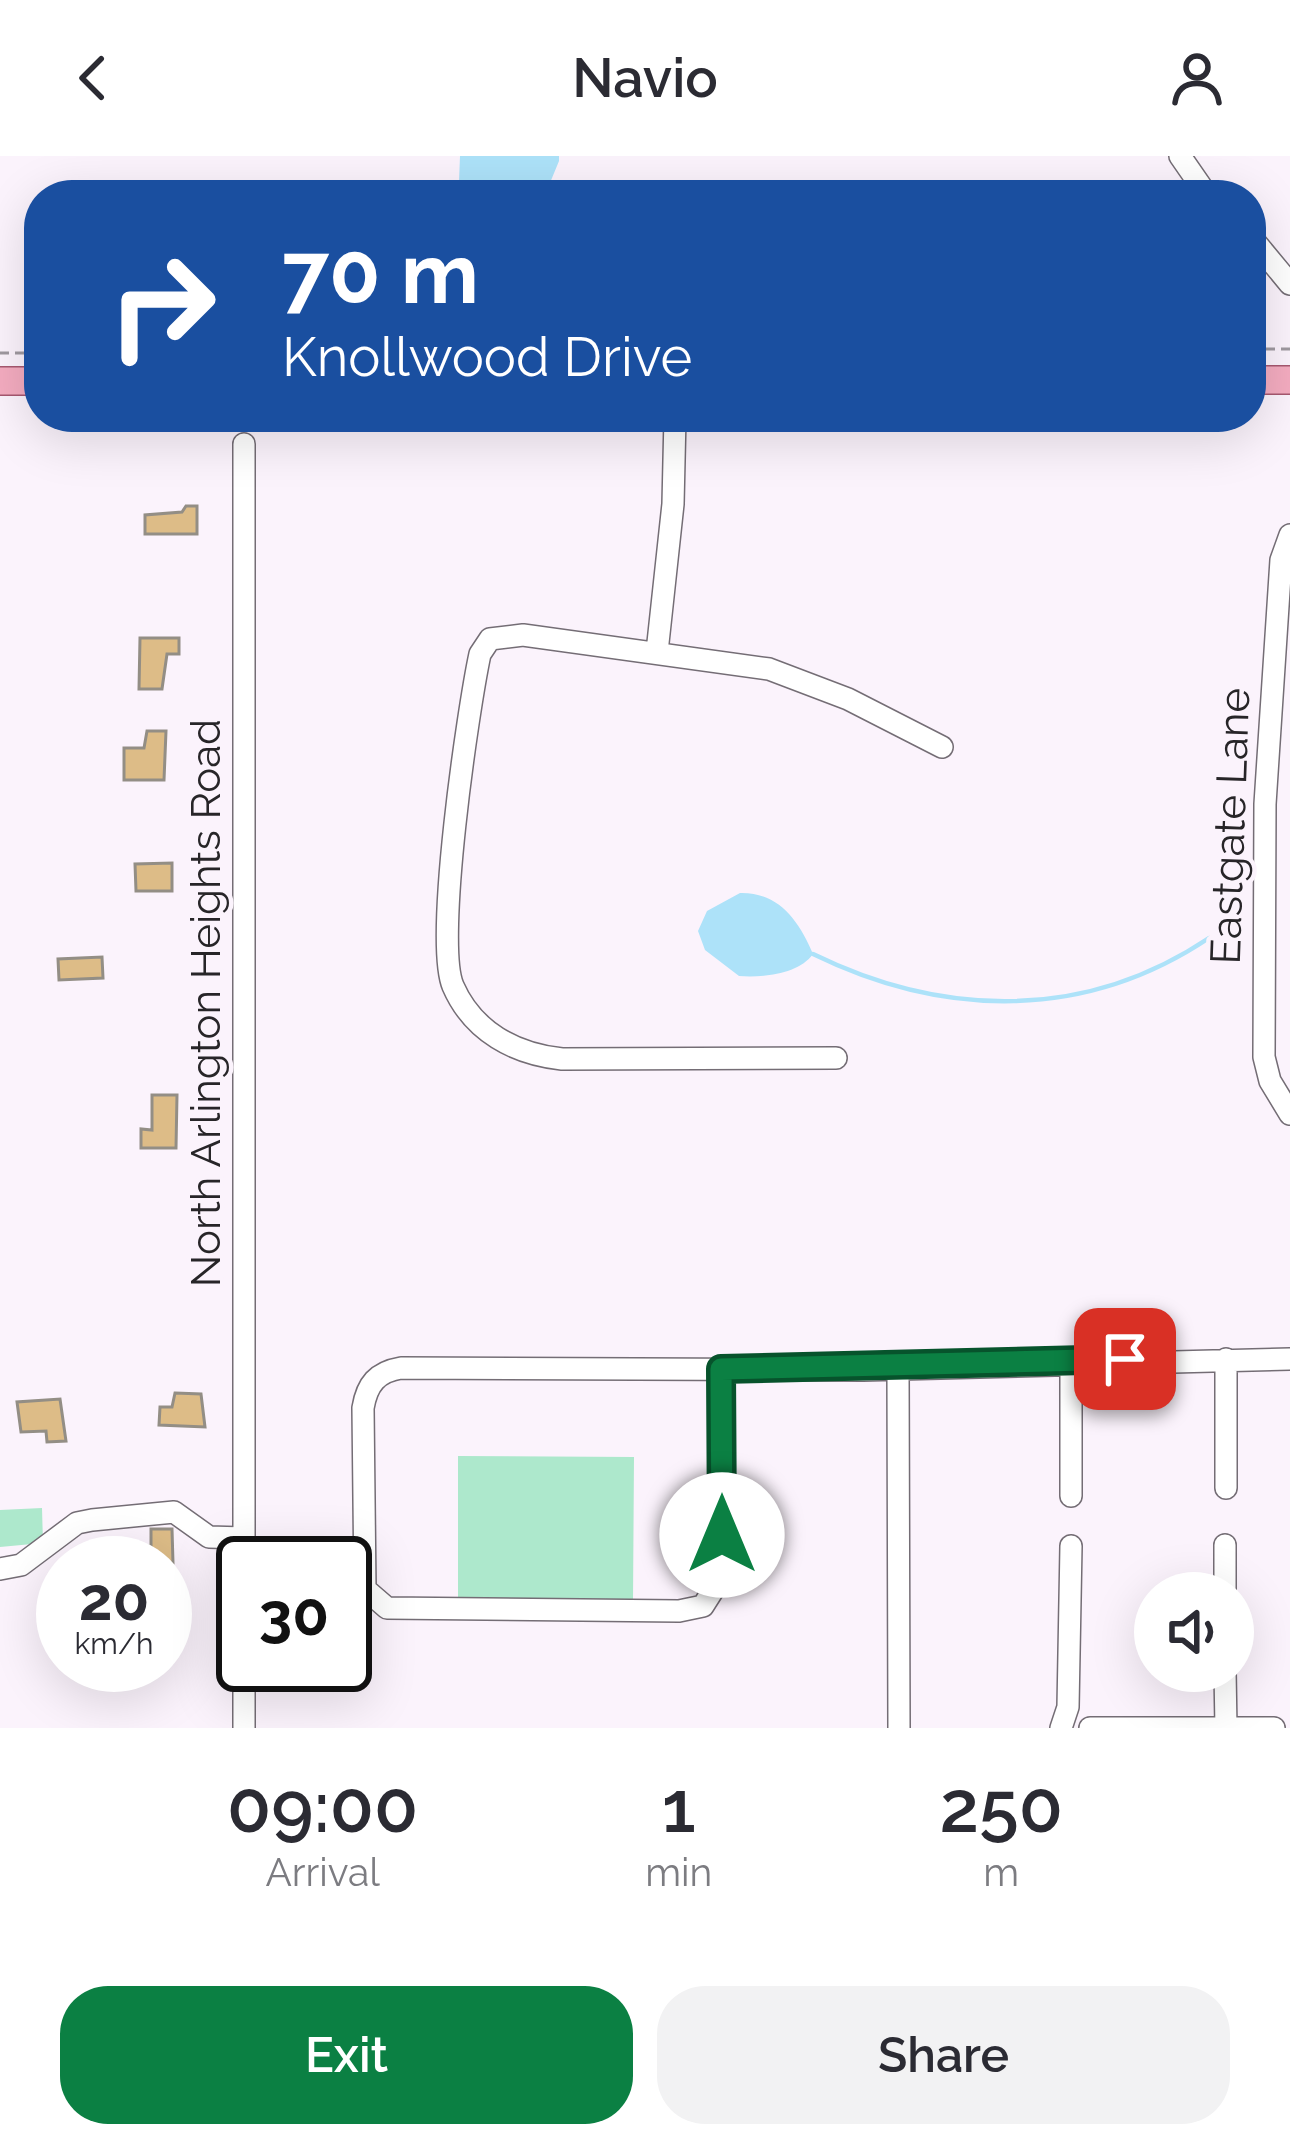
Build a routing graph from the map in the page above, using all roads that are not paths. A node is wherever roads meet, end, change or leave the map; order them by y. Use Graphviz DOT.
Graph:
graph roads {
  1 [pos="1266,255"];
  2 [pos="1290,284"];
  3 [pos="675,432"];
  4 [pos="244,444"];
  5 [pos="1290,535"];
  6 [pos="657,652"];
  7 [pos="943,747"];
  8 [pos="836,1058"];
  9 [pos="1290,1114"];
  10 [pos="1226,1359"];
  11 [pos="1290,1359"];
  12 [pos="1071,1361"];
  13 [pos="898,1368"];
  14 [pos="721,1369"];
  15 [pos="1226,1488"];
  16 [pos="1071,1496"];
  17 [pos="244,1536"];
  18 [pos="216,1537"];
  19 [pos="1225,1545"];
  20 [pos="1071,1546"];
  21 [pos="0,1569"];
  22 [pos="1225,1572"];
  23 [pos="244,1692"];
  24 [pos="1225,1692"];
  25 [pos="1226,1726"];
  26 [pos="244,1728"];
  27 [pos="899,1728"];
  28 [pos="1061,1728"];
  29 [pos="1090,1728"];
  30 [pos="1274,1728"];
  1 -- 2 [label="street"];
  3 -- 6 [label="street"];
  4 -- 17 [label="street, North Arlington Heights Road"];
  5 -- 9 [label="street, Eastgate Lane"];
  6 -- 7 [label="street"];
  6 -- 8 [label="street"];
  10 -- 11 [label="street"];
  10 -- 12 [label="street"];
  10 -- 15 [label="street"];
  12 -- 13 [label="street"];
  12 -- 16 [label="street"];
  13 -- 14 [label="street"];
  13 -- 27 [label="street"];
  14 -- 14 [label="street"];
  18 -- 21 [label="street"];
  19 -- 22 [label="street"];
  20 -- 28 [label="street"];
  23 -- 26 [label="street"];
  24 -- 25 [label="street"];
  25 -- 29 [label="street"];
  25 -- 30 [label="street"];
}
